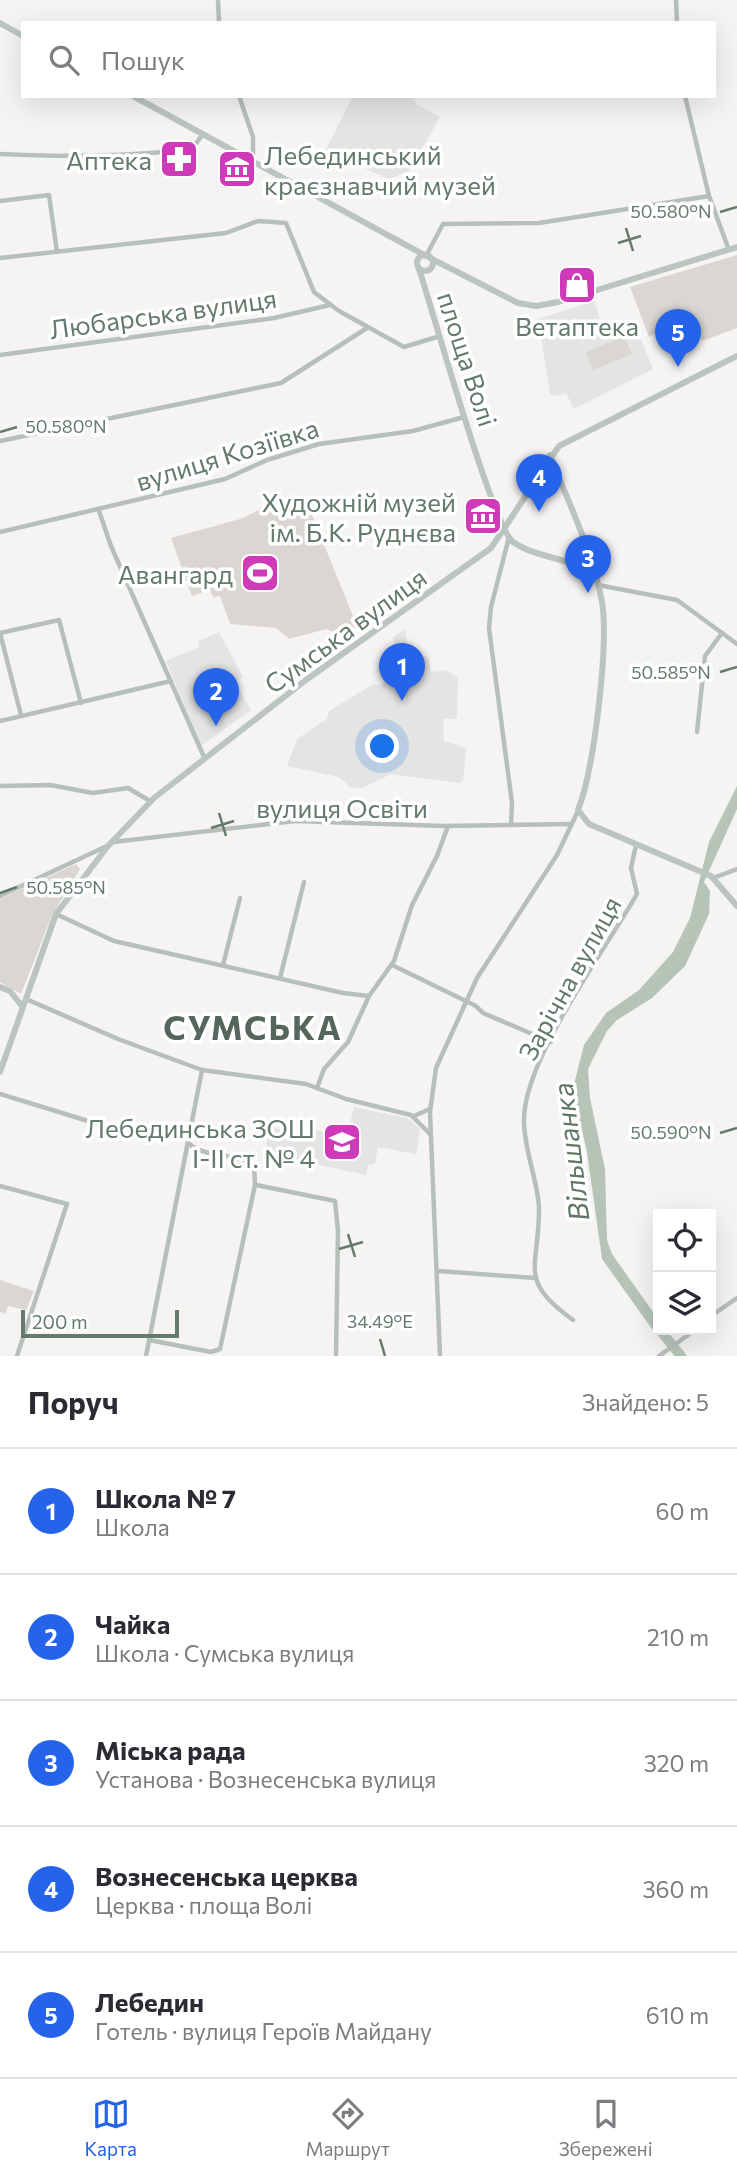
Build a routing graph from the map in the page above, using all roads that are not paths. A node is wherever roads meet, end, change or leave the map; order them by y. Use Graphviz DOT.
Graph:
graph roads {
  1 [pos="218,0"];
  2 [pos="676,0"];
  3 [pos="219,21"];
  4 [pos="677,21"];
  5 [pos="0,23"];
  6 [pos="21,35"];
  7 [pos="137,98"];
  8 [pos="240,98"];
  9 [pos="685,98"];
  10 [pos="203,134"];
  11 [pos="0,154"];
  12 [pos="253,161"];
  13 [pos="709,196"];
  14 [pos="0,201"];
  15 [pos="737,247"];
  16 [pos="412,248"];
  17 [pos="729,250"];
  18 [pos="57,252"];
  19 [pos="428,257"];
  20 [pos="0,258"];
  21 [pos="443,264"];
  22 [pos="418,266"];
  23 [pos="429,269"];
  24 [pos="424,282"];
  25 [pos="331,305"];
  26 [pos="367,328"];
  27 [pos="441,336"];
  28 [pos="0,355"];
  29 [pos="737,356"];
  30 [pos="465,416"];
  31 [pos="0,441"];
  32 [pos="550,455"];
  33 [pos="99,511"];
  34 [pos="503,526"];
  35 [pos="0,532"];
  36 [pos="509,537"];
  37 [pos="593,572"];
  38 [pos="597,585"];
  39 [pos="0,633"];
  40 [pos="722,633"];
  41 [pos="737,644"];
  42 [pos="171,681"];
  43 [pos="81,702"];
  44 [pos="21,715"];
  45 [pos="0,721"];
  46 [pos="697,732"];
  47 [pos="204,757"];
  48 [pos="0,786"];
  49 [pos="150,801"];
  50 [pos="579,810"];
  51 [pos="510,823"];
  52 [pos="573,824"];
  53 [pos="448,826"];
  54 [pos="110,844"];
  55 [pos="636,845"];
  56 [pos="737,869"];
  57 [pos="712,877"];
  58 [pos="304,881"];
  59 [pos="0,896"];
  60 [pos="240,898"];
  61 [pos="737,906"];
  62 [pos="56,914"];
  63 [pos="223,965"];
  64 [pos="391,965"];
  65 [pos="280,978"];
  66 [pos="0,987"];
  67 [pos="369,996"];
  68 [pos="24,998"];
  69 [pos="466,1001"];
  70 [pos="22,1006"];
  71 [pos="551,1042"];
  72 [pos="202,1070"];
  73 [pos="0,1072"];
  74 [pos="317,1088"];
  75 [pos="0,1094"];
  76 [pos="430,1109"];
  77 [pos="413,1116"];
  78 [pos="101,1125"];
  79 [pos="431,1135"];
  80 [pos="188,1143"];
  81 [pos="256,1185"];
  82 [pos="0,1186"];
  83 [pos="439,1271"];
  84 [pos="534,1278"];
  85 [pos="737,1298"];
  86 [pos="716,1313"];
  87 [pos="573,1320"];
  88 [pos="688,1335"];
  89 [pos="149,1340"];
  90 [pos="17,1356"];
  91 [pos="146,1356"];
  92 [pos="336,1356"];
  93 [pos="440,1356"];
  94 [pos="660,1356"];
  1 -- 3 [label="street"];
  2 -- 4 [label="street"];
  5 -- 6 [label="main road"];
  7 -- 10 [label="main road"];
  8 -- 12 [label="street"];
  9 -- 13 [label="street"];
  10 -- 11 [label="street"];
  10 -- 12 [label="main road"];
  12 -- 16 [label="main road"];
  13 -- 17 [label="street"];
  13 -- 19 [label="street"];
  14 -- 18 [label="street"];
  15 -- 17 [label="main road"];
  16 -- 19 [label="main road"];
  16 -- 22 [label="main road, площа Волі"];
  17 -- 21 [label="main road"];
  18 -- 20 [label="street"];
  18 -- 25 [label="street"];
  19 -- 21 [label="main road"];
  19 -- 22 [label="main road, площа Волі"];
  19 -- 23 [label="main road, площа Волі"];
  21 -- 23 [label="main road"];
  22 -- 23 [label="main road, площа Волі"];
  22 -- 24 [label="main road, площа Волі"];
  23 -- 24 [label="main road, площа Волі"];
  24 -- 27 [label="main road, площа Волі"];
  25 -- 26 [label="street"];
  25 -- 28 [label="street, Любарська вулиця"];
  26 -- 27 [label="street"];
  26 -- 31 [label="street"];
  27 -- 30 [label="main road, площа Волі"];
  29 -- 32 [label="main road"];
  30 -- 33 [label="street, вулиця Козіївка"];
  30 -- 34 [label="main road, площа Волі"];
  32 -- 34 [label="main road"];
  32 -- 37 [label="main road"];
  33 -- 35 [label="street, вулиця Козіївка"];
  33 -- 42 [label="street"];
  34 -- 36 [label="main road, площа Волі"];
  34 -- 47 [label="main road, Сумська вулиця"];
  36 -- 37 [label="main road"];
  36 -- 51 [label="street"];
  37 -- 38 [label="main road"];
  38 -- 40 [label="street"];
  38 -- 50 [label="main road"];
  39 -- 43 [label="street"];
  39 -- 44 [label="street"];
  40 -- 41 [label="street"];
  40 -- 46 [label="street"];
  42 -- 43 [label="street"];
  42 -- 47 [label="street"];
  43 -- 44 [label="street"];
  44 -- 45 [label="street"];
  47 -- 49 [label="main road, Сумська вулиця"];
  48 -- 49 [label="street"];
  49 -- 54 [label="main road, Сумська вулиця"];
  50 -- 52 [label="street"];
  50 -- 55 [label="main road"];
  51 -- 52 [label="street, вулиця Освіти"];
  51 -- 53 [label="street, вулиця Освіти"];
  52 -- 69 [label="street"];
  53 -- 54 [label="street, вулиця Освіти"];
  53 -- 64 [label="street"];
  54 -- 59 [label="street, Сумська вулиця"];
  54 -- 62 [label="main road, Сумська вулиця"];
  55 -- 57 [label="main road"];
  55 -- 71 [label="street, Зарічна вулиця"];
  56 -- 57 [label="street"];
  57 -- 61 [label="main road"];
  58 -- 65 [label="street"];
  60 -- 63 [label="street"];
  62 -- 63 [label="street"];
  62 -- 68 [label="main road, Сумська вулиця"];
  63 -- 65 [label="street"];
  64 -- 67 [label="street"];
  64 -- 69 [label="street"];
  65 -- 67 [label="street"];
  66 -- 70 [label="main road"];
  67 -- 74 [label="street"];
  68 -- 70 [label="main road, Сумська вулиця"];
  68 -- 72 [label="street"];
  69 -- 71 [label="street"];
  69 -- 76 [label="street"];
  70 -- 73 [label="main road, Сумська вулиця"];
  71 -- 84 [label="street, Зарічна вулиця"];
  72 -- 74 [label="street"];
  72 -- 80 [label="street"];
  74 -- 77 [label="street"];
  75 -- 78 [label="street"];
  76 -- 77 [label="street"];
  76 -- 79 [label="street"];
  77 -- 79 [label="street"];
  79 -- 83 [label="street"];
  80 -- 81 [label="street"];
  80 -- 89 [label="street"];
  81 -- 89 [label="street"];
  81 -- 92 [label="street"];
  82 -- 90 [label="street"];
  83 -- 84 [label="street"];
  83 -- 93 [label="street"];
  84 -- 87 [label="street"];
  85 -- 86 [label="street"];
  88 -- 94 [label="street"];
  89 -- 91 [label="street"];
}
